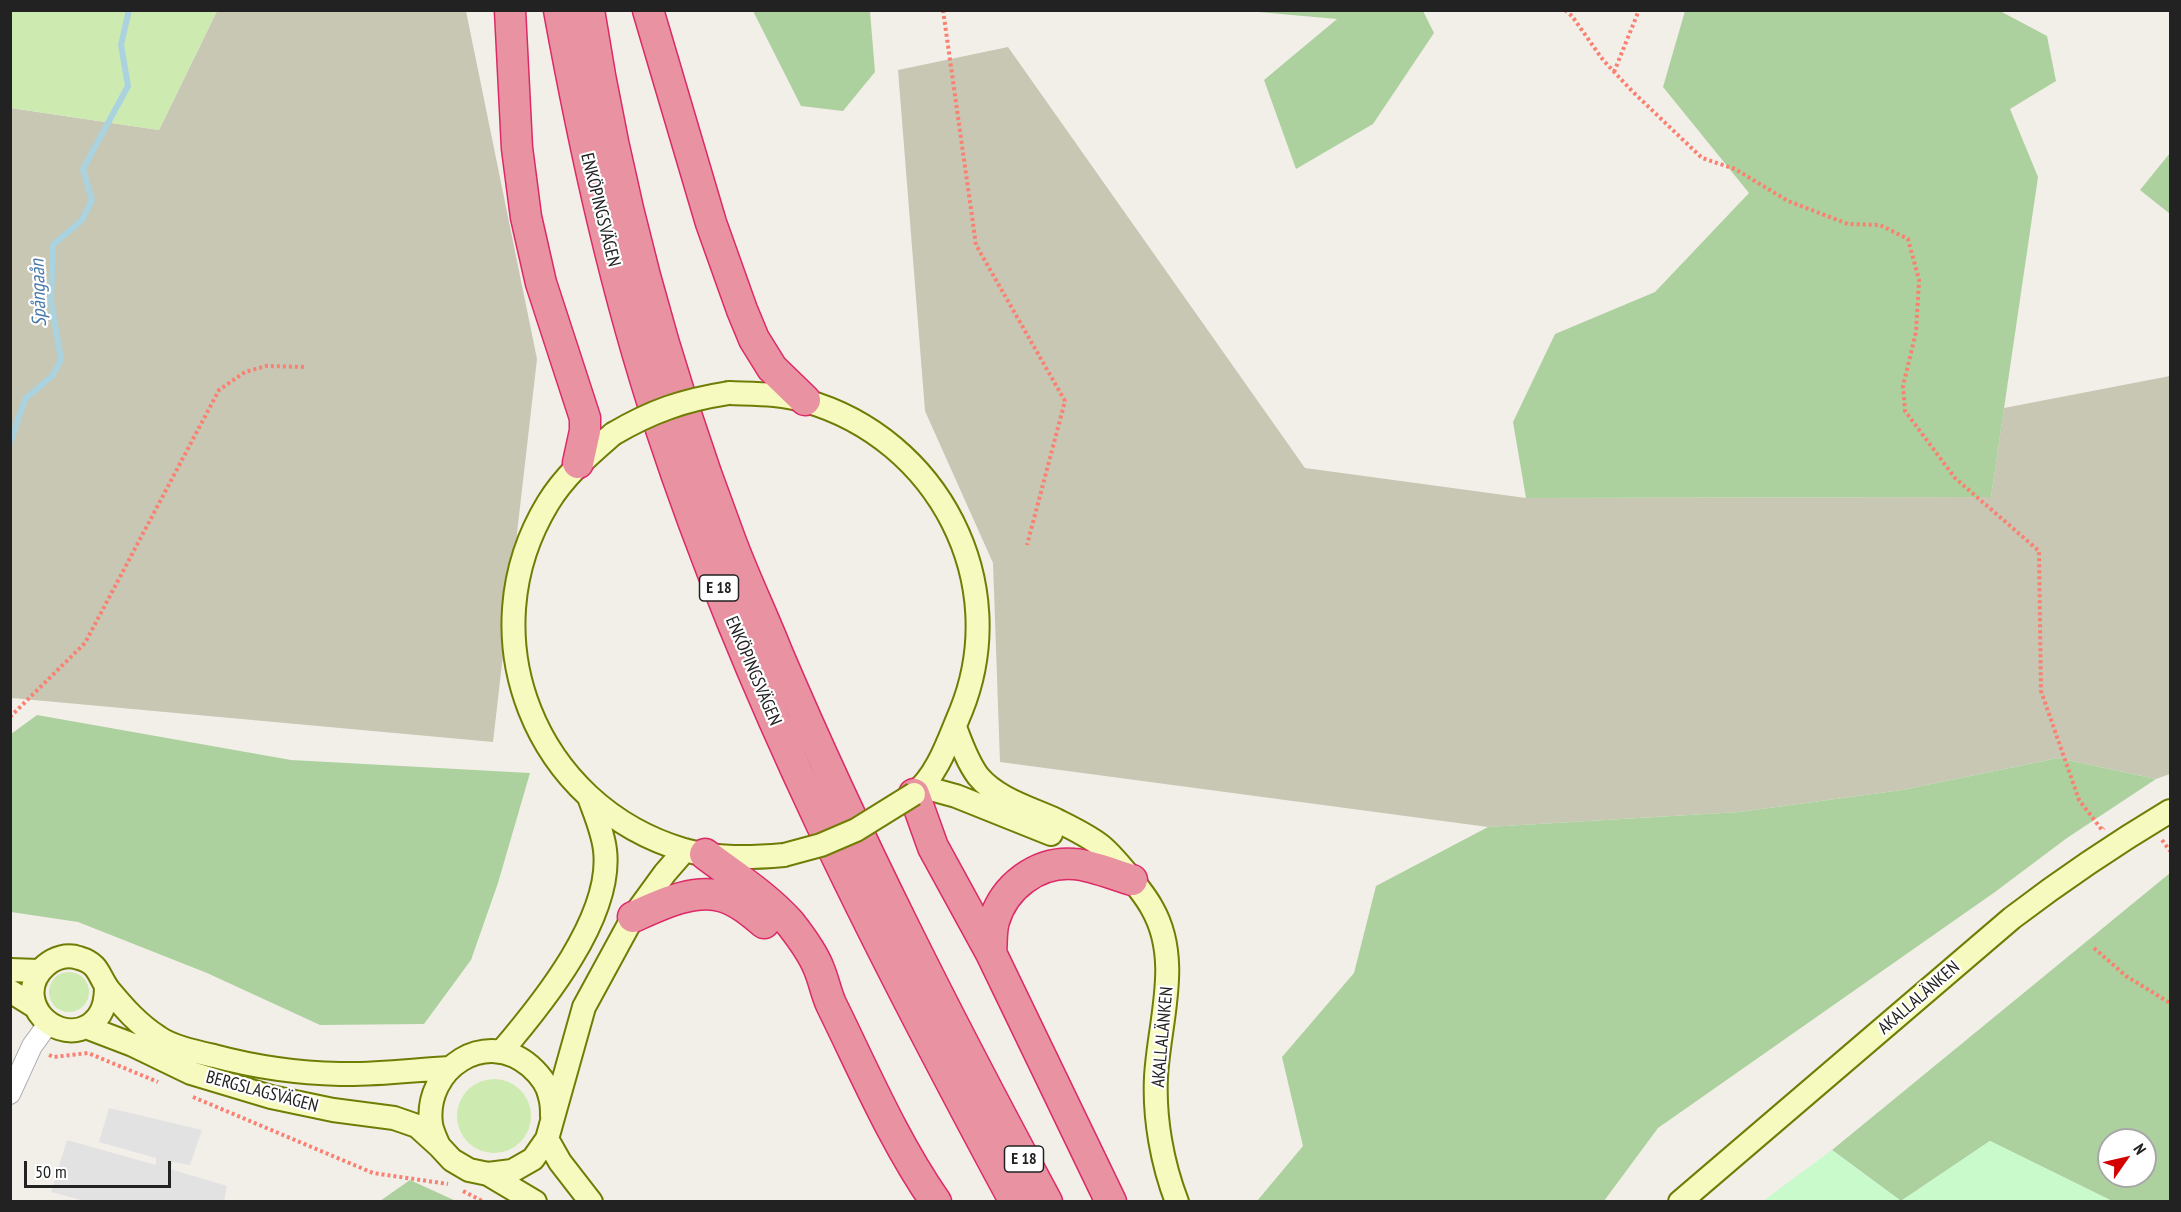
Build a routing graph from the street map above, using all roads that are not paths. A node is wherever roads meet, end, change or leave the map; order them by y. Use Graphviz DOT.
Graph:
graph roads {
  1 [pos="510,10"];
  2 [pos="559,10"];
  3 [pos="589,10"];
  4 [pos="648,10"];
  5 [pos="805,400"];
  6 [pos="578,464"];
  7 [pos="955,727"];
  8 [pos="919,790"];
  9 [pos="589,797"];
  10 [pos="2170,811"];
  11 [pos="695,852"];
  12 [pos="1132,880"];
  13 [pos="633,917"];
  14 [pos="991,953"];
  15 [pos="10,970"];
  16 [pos="39,971"];
  17 [pos="106,987"];
  18 [pos="10,991"];
  19 [pos="830,1000"];
  20 [pos="41,1015"];
  21 [pos="86,1027"];
  22 [pos="501,1052"];
  23 [pos="449,1068"];
  24 [pos="10,1094"];
  25 [pos="988,1123"];
  26 [pos="550,1129"];
  27 [pos="439,1146"];
  28 [pos="488,1174"];
  29 [pos="535,1202"];
  30 [pos="591,1202"];
  31 [pos="936,1202"];
  32 [pos="1015,1202"];
  33 [pos="1047,1202"];
  34 [pos="1111,1202"];
  35 [pos="1177,1202"];
  36 [pos="1680,1202"];
  1 -- 6 [label="highway"];
  2 -- 25 [label="highway, ENKÖPINGSVÄGEN / E 18"];
  3 -- 25 [label="highway, ENKÖPINGSVÄGEN / E 18"];
  4 -- 5 [label="highway"];
  5 -- 6 [label="main road, bridge"];
  5 -- 7 [label="main road"];
  6 -- 9 [label="main road"];
  7 -- 8 [label="main road"];
  7 -- 12 [label="main road, AKALLALÄNKEN"];
  8 -- 11 [label="main road, bridge"];
  8 -- 12 [label="main road, AKALLALÄNKEN"];
  8 -- 14 [label="highway"];
  9 -- 11 [label="main road"];
  9 -- 22 [label="main road"];
  10 -- 36 [label="main road, AKALLALÄNKEN"];
  11 -- 13 [label="main road"];
  11 -- 19 [label="highway"];
  12 -- 14 [label="highway"];
  12 -- 35 [label="main road, AKALLALÄNKEN"];
  13 -- 19 [label="highway"];
  13 -- 26 [label="main road"];
  14 -- 34 [label="highway"];
  15 -- 16 [label="main road"];
  16 -- 17 [label="main road, BERGSLAGSVÄGEN"];
  16 -- 20 [label="main road"];
  17 -- 21 [label="main road"];
  17 -- 23 [label="main road, BERGSLAGSVÄGEN"];
  18 -- 20 [label="main road, BERGSLAGSVÄGEN"];
  19 -- 31 [label="highway"];
  20 -- 21 [label="main road, BERGSLAGSVÄGEN"];
  20 -- 24 [label="street"];
  21 -- 27 [label="main road, BERGSLAGSVÄGEN"];
  22 -- 23 [label="main road, BERGSLAGSVÄGEN"];
  22 -- 26 [label="main road"];
  23 -- 27 [label="main road"];
  25 -- 32 [label="highway, E 18"];
  25 -- 33 [label="highway, E 18"];
  26 -- 28 [label="main road"];
  26 -- 30 [label="main road"];
  27 -- 28 [label="main road, BERGSLAGSVÄGEN"];
  28 -- 29 [label="main road, BERGSLAGSVÄGEN"];
}
